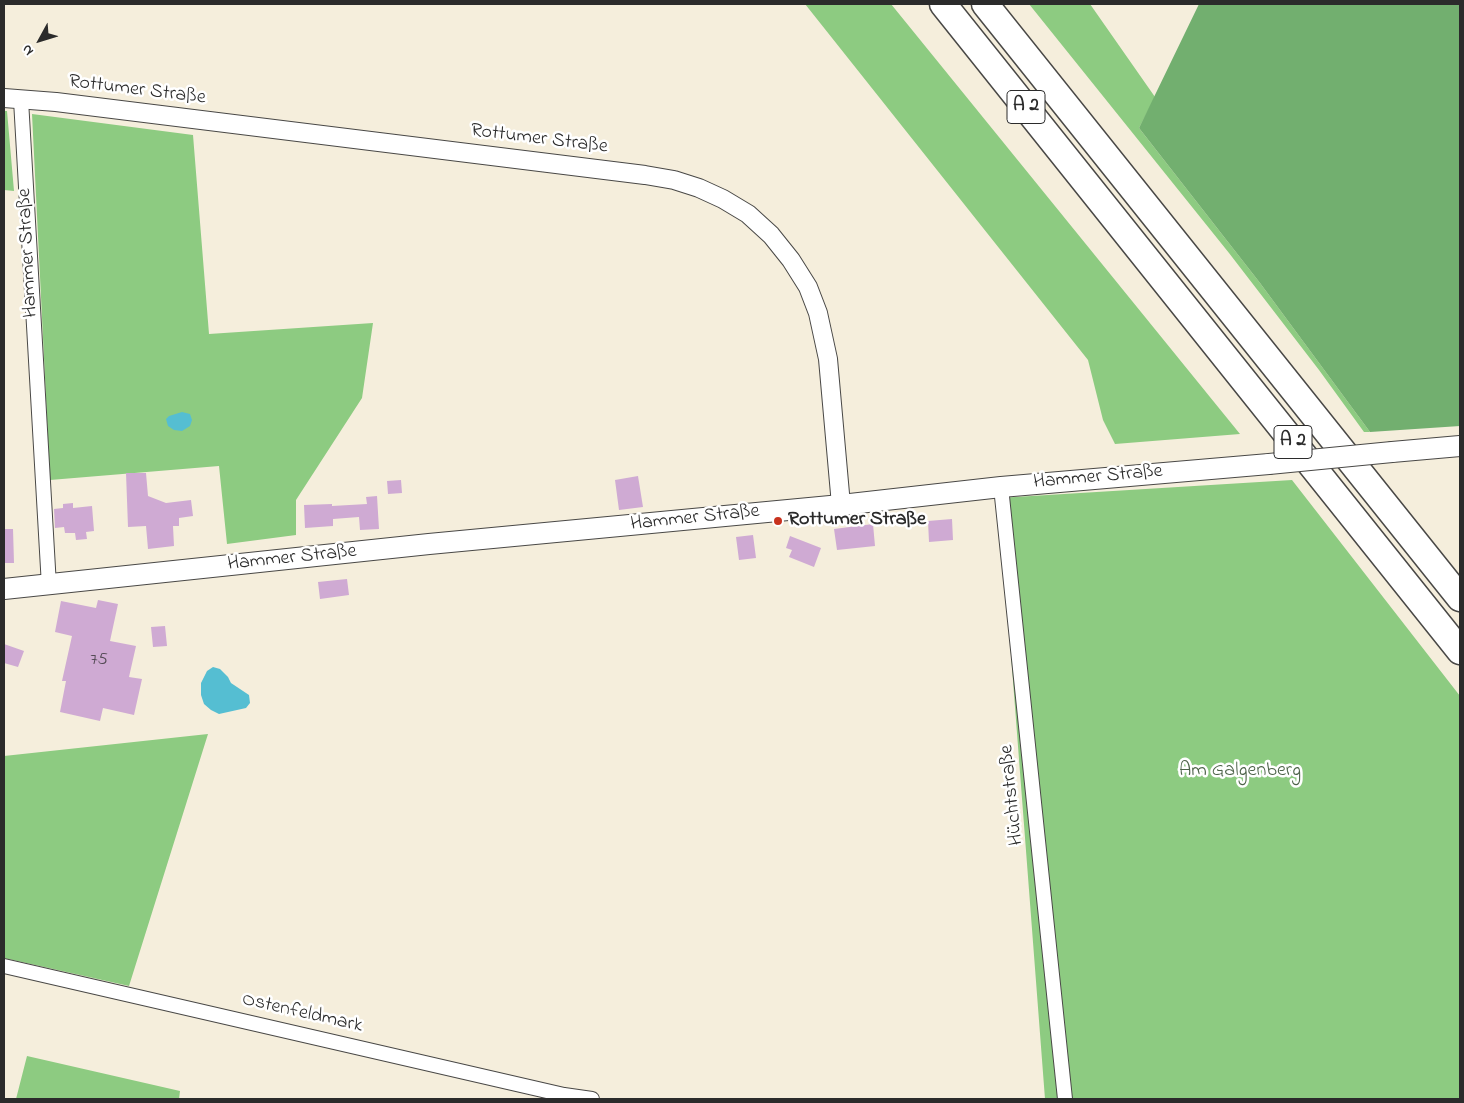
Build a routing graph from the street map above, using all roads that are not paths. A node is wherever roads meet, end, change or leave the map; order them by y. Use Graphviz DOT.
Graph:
graph roads {
  1 [pos="943,4"];
  2 [pos="984,4"];
  3 [pos="1008,4"];
  4 [pos="12,99"];
  5 [pos="1070,110"];
  6 [pos="1460,446"];
  7 [pos="1001,487"];
  8 [pos="841,505"];
  9 [pos="49,586"];
  10 [pos="4,589"];
  11 [pos="1460,598"];
  12 [pos="1460,651"];
  13 [pos="4,966"];
  14 [pos="592,1099"];
  15 [pos="1065,1099"];
  1 -- 12 [label="highway, A 2"];
  2 -- 5 [label="highway, A 2"];
  3 -- 5 [label="highway"];
  4 -- 8 [label="street, Rottumer Straße"];
  4 -- 9 [label="street, Hammer Straße"];
  5 -- 11 [label="highway, A 2"];
  6 -- 7 [label="main road, Hammer Straße, bridge"];
  7 -- 8 [label="main road, Hammer Straße"];
  7 -- 15 [label="street, Hüchtstraße"];
  8 -- 9 [label="main road, Hammer Straße"];
  9 -- 10 [label="main road, Hammer Straße"];
  13 -- 14 [label="street, Ostenfeldmark"];
}
